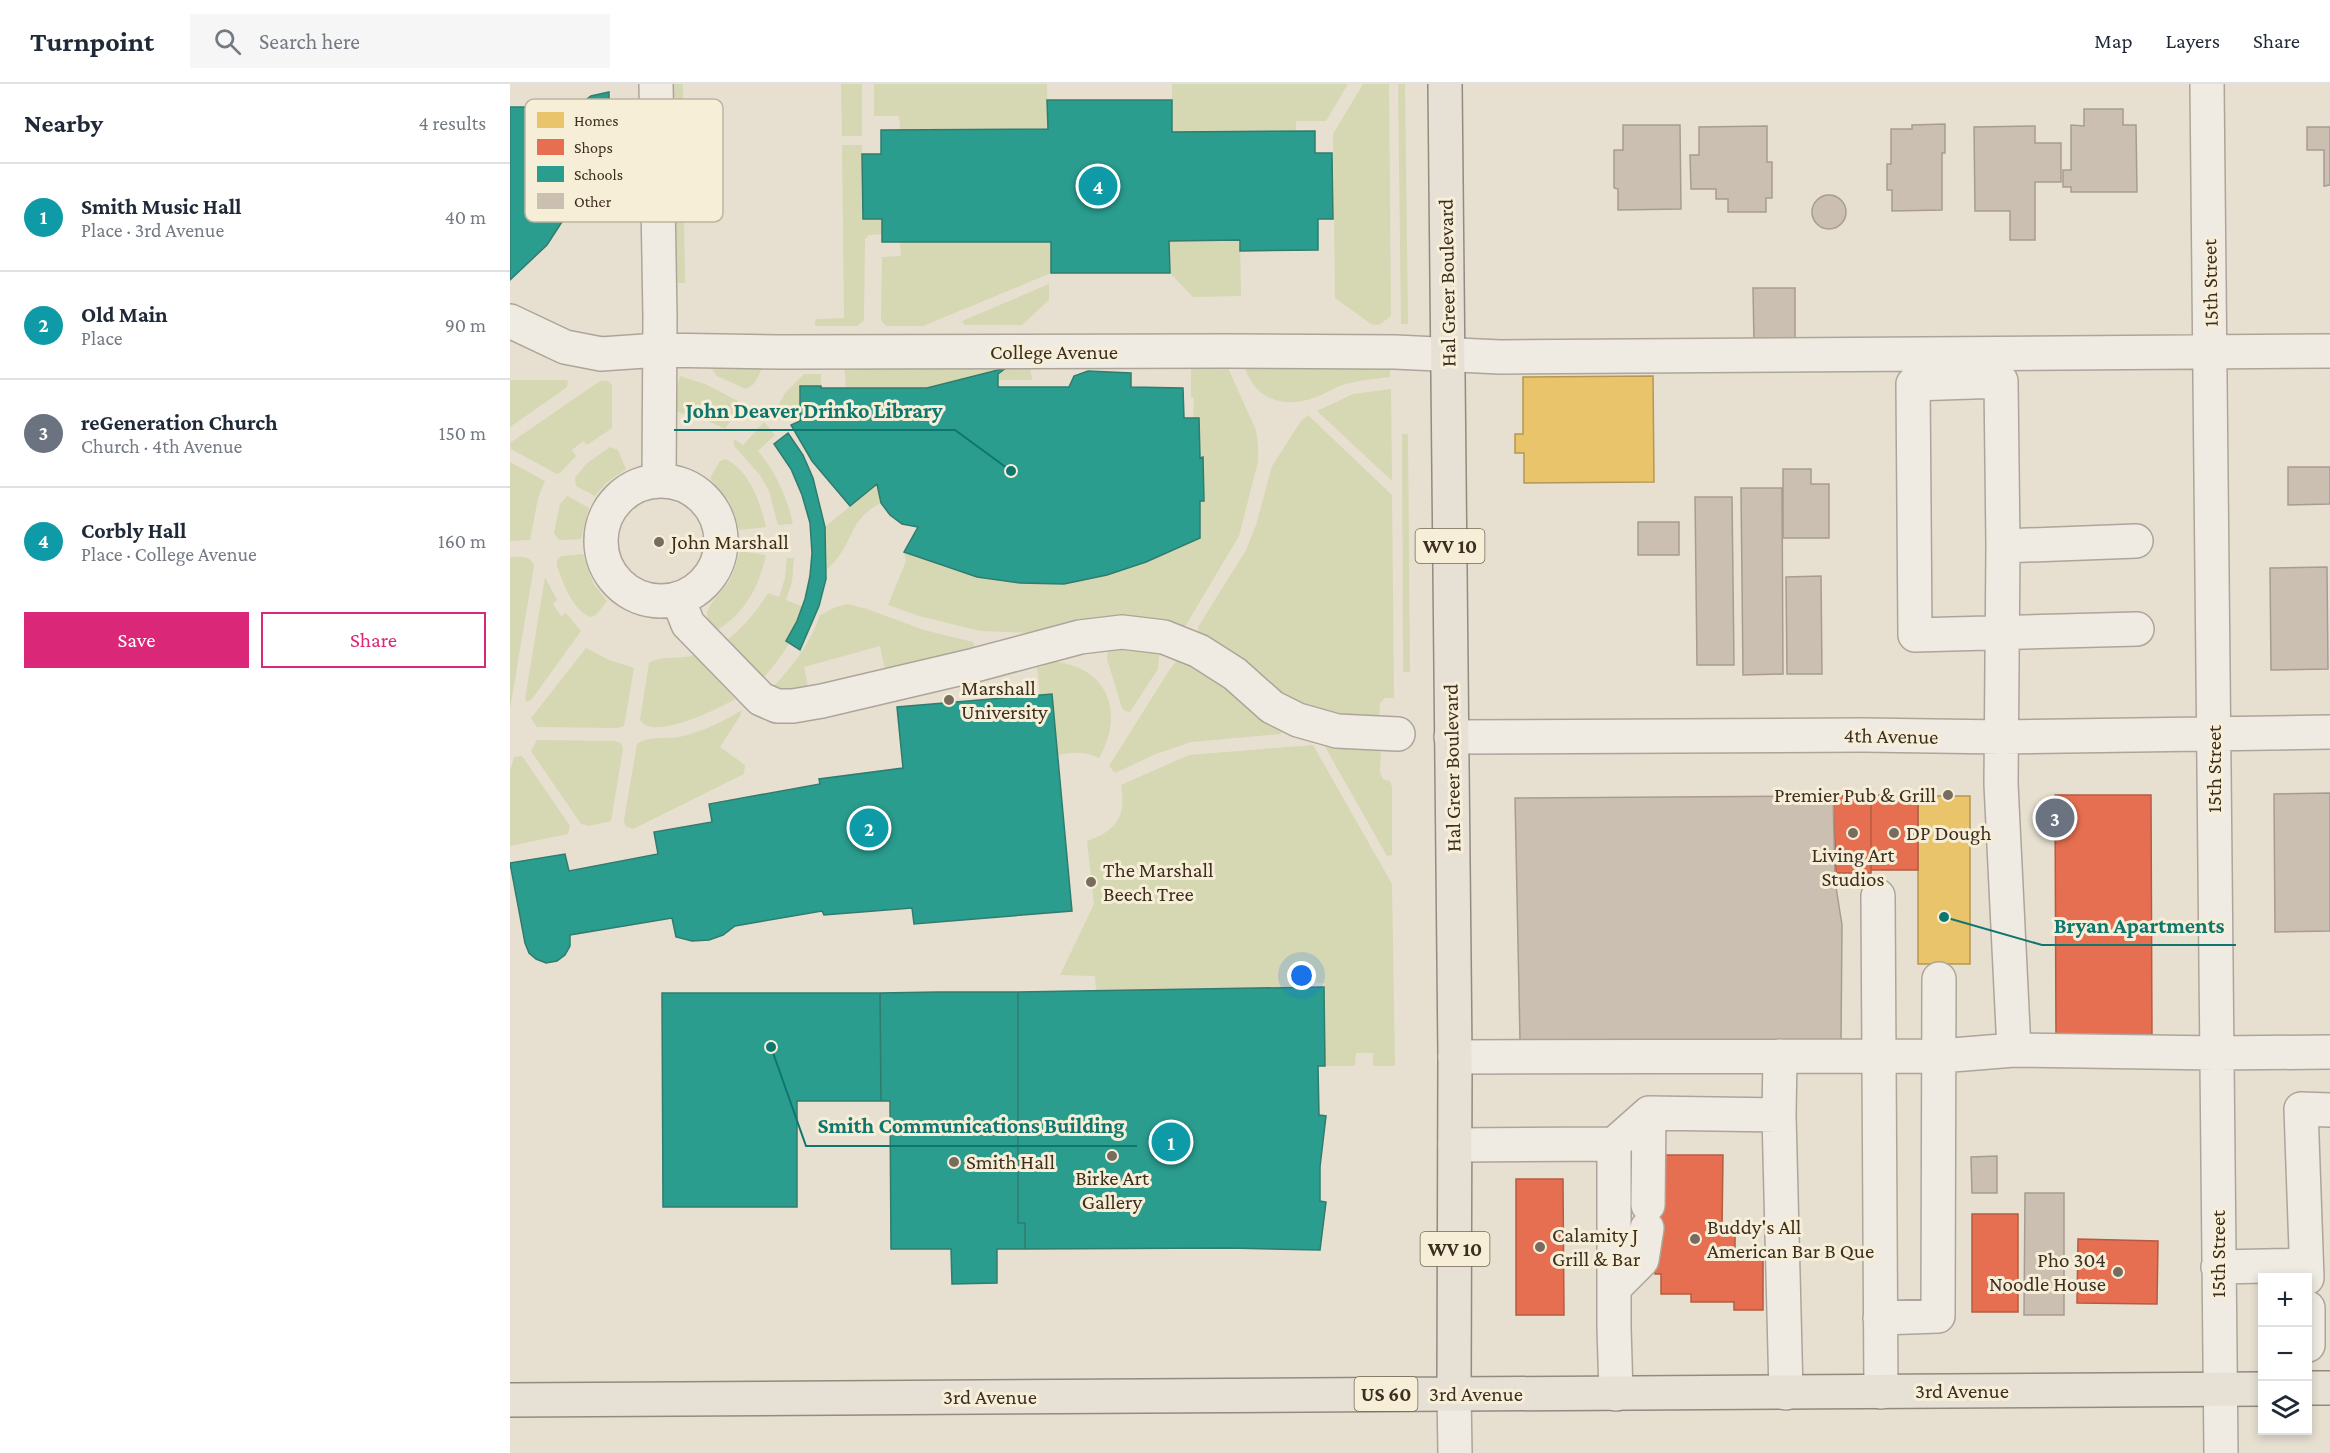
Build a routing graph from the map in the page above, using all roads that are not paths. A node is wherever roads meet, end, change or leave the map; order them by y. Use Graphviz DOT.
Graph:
graph roads {
  1 [pos="656,84"];
  2 [pos="1445,84"];
  3 [pos="2207,84"];
  4 [pos="656,99"];
  5 [pos="658,222"];
  6 [pos="510,321"];
  7 [pos="659,350"];
  8 [pos="2210,351"];
  9 [pos="2330,351"];
  10 [pos="1448,354"];
  11 [pos="659,480"];
  12 [pos="2136,541"];
  13 [pos="2003,546"];
  14 [pos="678,599"];
  15 [pos="2137,629"];
  16 [pos="2002,632"];
  17 [pos="2330,732"];
  18 [pos="2214,733"];
  19 [pos="1398,734"];
  20 [pos="1451,737"];
  21 [pos="2002,737"];
  22 [pos="1878,896"];
  23 [pos="1939,979"];
  24 [pos="2014,1050"];
  25 [pos="2330,1052"];
  26 [pos="2216,1053"];
  27 [pos="1879,1055"];
  28 [pos="1780,1056"];
  29 [pos="1940,1056"];
  30 [pos="1455,1057"];
  31 [pos="2330,1110"];
  32 [pos="1648,1113"];
  33 [pos="1779,1114"];
  34 [pos="1614,1144"];
  35 [pos="1455,1145"];
  36 [pos="2218,1267"];
  37 [pos="2306,1271"];
  38 [pos="1614,1288"];
  39 [pos="1880,1317"];
  40 [pos="2312,1388"];
  41 [pos="2330,1388"];
  42 [pos="2220,1389"];
  43 [pos="2258,1389"];
  44 [pos="1881,1392"];
  45 [pos="1786,1393"];
  46 [pos="1454,1394"];
  47 [pos="1616,1394"];
  48 [pos="510,1400"];
  49 [pos="1455,1453"];
  50 [pos="2221,1453"];
  1 -- 4 [label="street"];
  2 -- 10 [label="main road, Hal Greer Boulevard / WV 10"];
  3 -- 8 [label="street, 15th Street"];
  5 -- 7 [label="street"];
  6 -- 7 [label="street, College Avenue"];
  7 -- 10 [label="street, College Avenue"];
  7 -- 11 [label="street"];
  8 -- 9 [label="street, College Avenue"];
  8 -- 10 [label="street, College Avenue"];
  8 -- 18 [label="street, 15th Street"];
  10 -- 20 [label="main road, Hal Greer Boulevard / WV 10"];
  11 -- 14 [label="street"];
  11 -- 14 [label="street"];
  12 -- 13 [label="street"];
  13 -- 16 [label="street"];
  13 -- 16 [label="street"];
  14 -- 19 [label="street"];
  15 -- 16 [label="street"];
  16 -- 21 [label="street"];
  17 -- 18 [label="street, 4th Avenue"];
  18 -- 21 [label="street, 4th Avenue"];
  18 -- 26 [label="street, 15th Street"];
  20 -- 21 [label="street, 4th Avenue"];
  20 -- 30 [label="main road, Hal Greer Boulevard / WV 10"];
  21 -- 24 [label="street"];
  22 -- 27 [label="street"];
  23 -- 29 [label="street"];
  24 -- 26 [label="street"];
  24 -- 29 [label="street"];
  25 -- 26 [label="street"];
  26 -- 36 [label="street, 15th Street"];
  27 -- 28 [label="street"];
  27 -- 29 [label="street"];
  27 -- 39 [label="street"];
  28 -- 30 [label="street"];
  28 -- 33 [label="street"];
  29 -- 39 [label="street"];
  30 -- 35 [label="main road, Hal Greer Boulevard / WV 10"];
  31 -- 37 [label="street"];
  32 -- 33 [label="street"];
  32 -- 34 [label="street"];
  32 -- 38 [label="street"];
  33 -- 45 [label="street"];
  34 -- 35 [label="street"];
  34 -- 38 [label="street"];
  35 -- 46 [label="main road, Hal Greer Boulevard / WV 10"];
  36 -- 37 [label="street"];
  36 -- 42 [label="street, 15th Street"];
  38 -- 47 [label="street"];
  39 -- 44 [label="street"];
  40 -- 41 [label="main road"];
  42 -- 43 [label="main road, 3rd Avenue / US 60"];
  42 -- 44 [label="main road, 3rd Avenue / US 60"];
  42 -- 50 [label="street, 15th Street"];
  44 -- 45 [label="main road, 3rd Avenue / US 60"];
  45 -- 47 [label="main road, 3rd Avenue / US 60"];
  46 -- 47 [label="main road, 3rd Avenue / US 60"];
  46 -- 48 [label="main road, 3rd Avenue / US 60"];
  46 -- 49 [label="street, Hal Greer Boulevard"];
}
